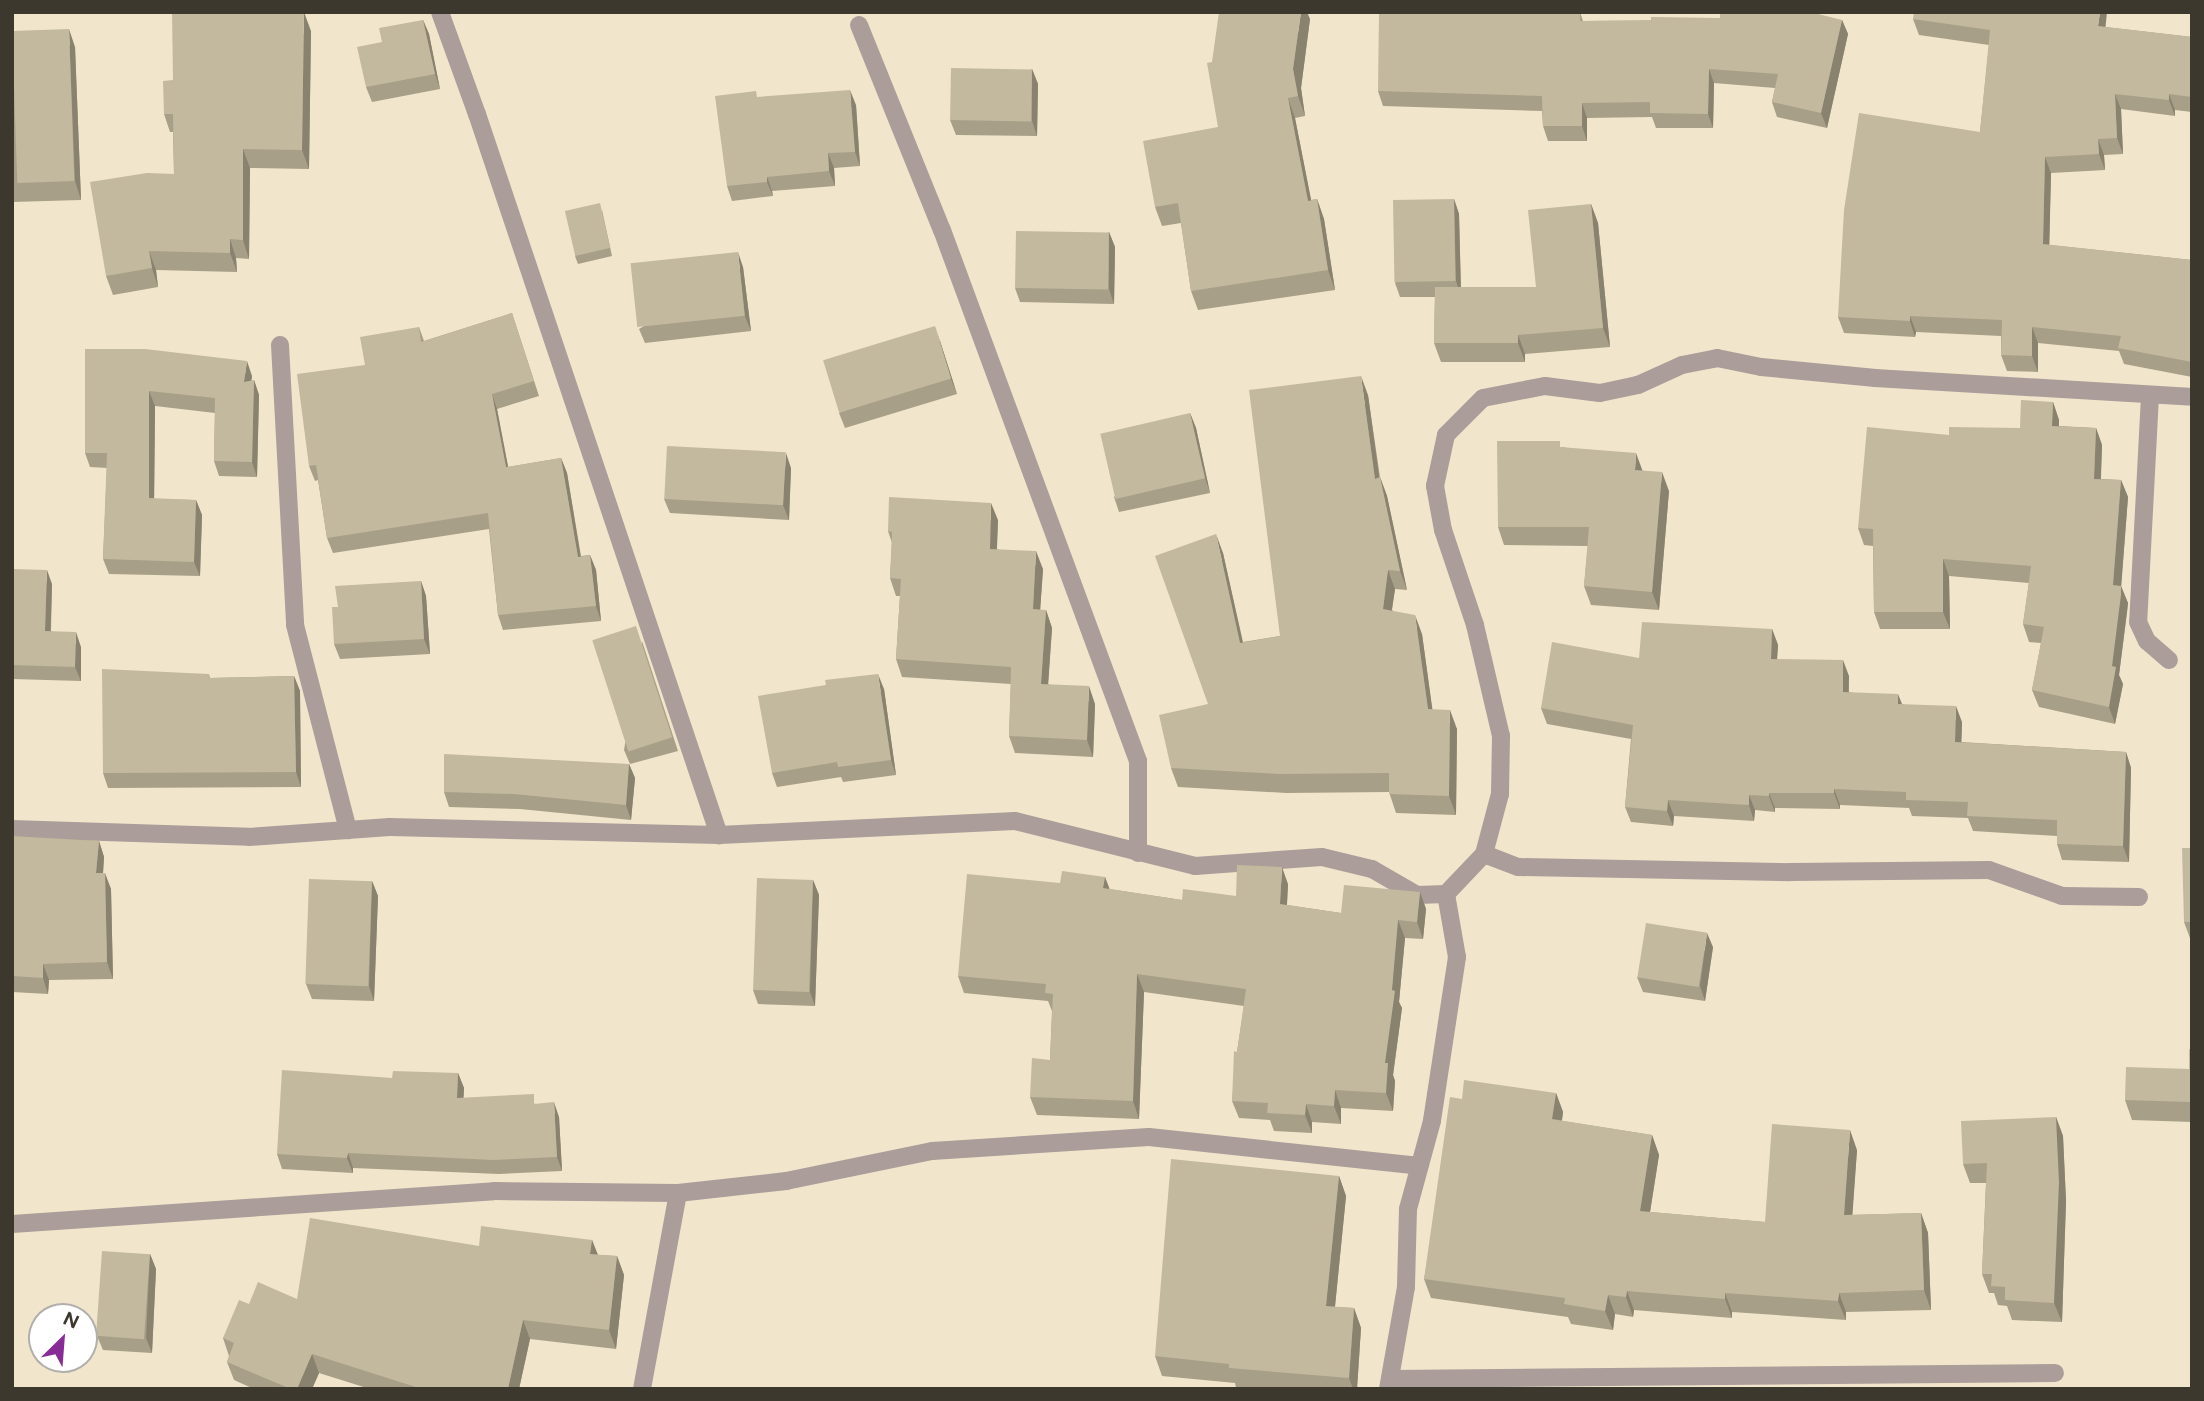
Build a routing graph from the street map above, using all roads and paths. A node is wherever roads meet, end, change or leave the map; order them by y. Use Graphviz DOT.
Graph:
graph roads {
  1 [pos="440,12"];
  2 [pos="859,24"];
  3 [pos="280,345"];
  4 [pos="2150,396"];
  5 [pos="2192,397"];
  6 [pos="2169,660"];
  7 [pos="12,829"];
  8 [pos="348,830"];
  9 [pos="719,835"];
  10 [pos="1139,853"];
  11 [pos="1484,854"];
  12 [pos="1447,894"];
  13 [pos="2139,897"];
  14 [pos="1419,1166"];
  15 [pos="678,1193"];
  16 [pos="12,1224"];
  17 [pos="2055,1373"];
  18 [pos="1389,1384"];
  19 [pos="642,1389"];
  1 -- 9 [label="street"];
  2 -- 10 [label="street"];
  3 -- 8 [label="street"];
  4 -- 5 [label="street"];
  4 -- 6 [label="street"];
  4 -- 11 [label="street"];
  7 -- 8 [label="street"];
  8 -- 9 [label="street"];
  9 -- 10 [label="street"];
  10 -- 12 [label="street"];
  11 -- 12 [label="street"];
  11 -- 13 [label="street"];
  12 -- 14 [label="street"];
  14 -- 15 [label="street"];
  14 -- 18 [label="street"];
  15 -- 16 [label="street"];
  15 -- 19 [label="street"];
  17 -- 18 [label="street"];
}
